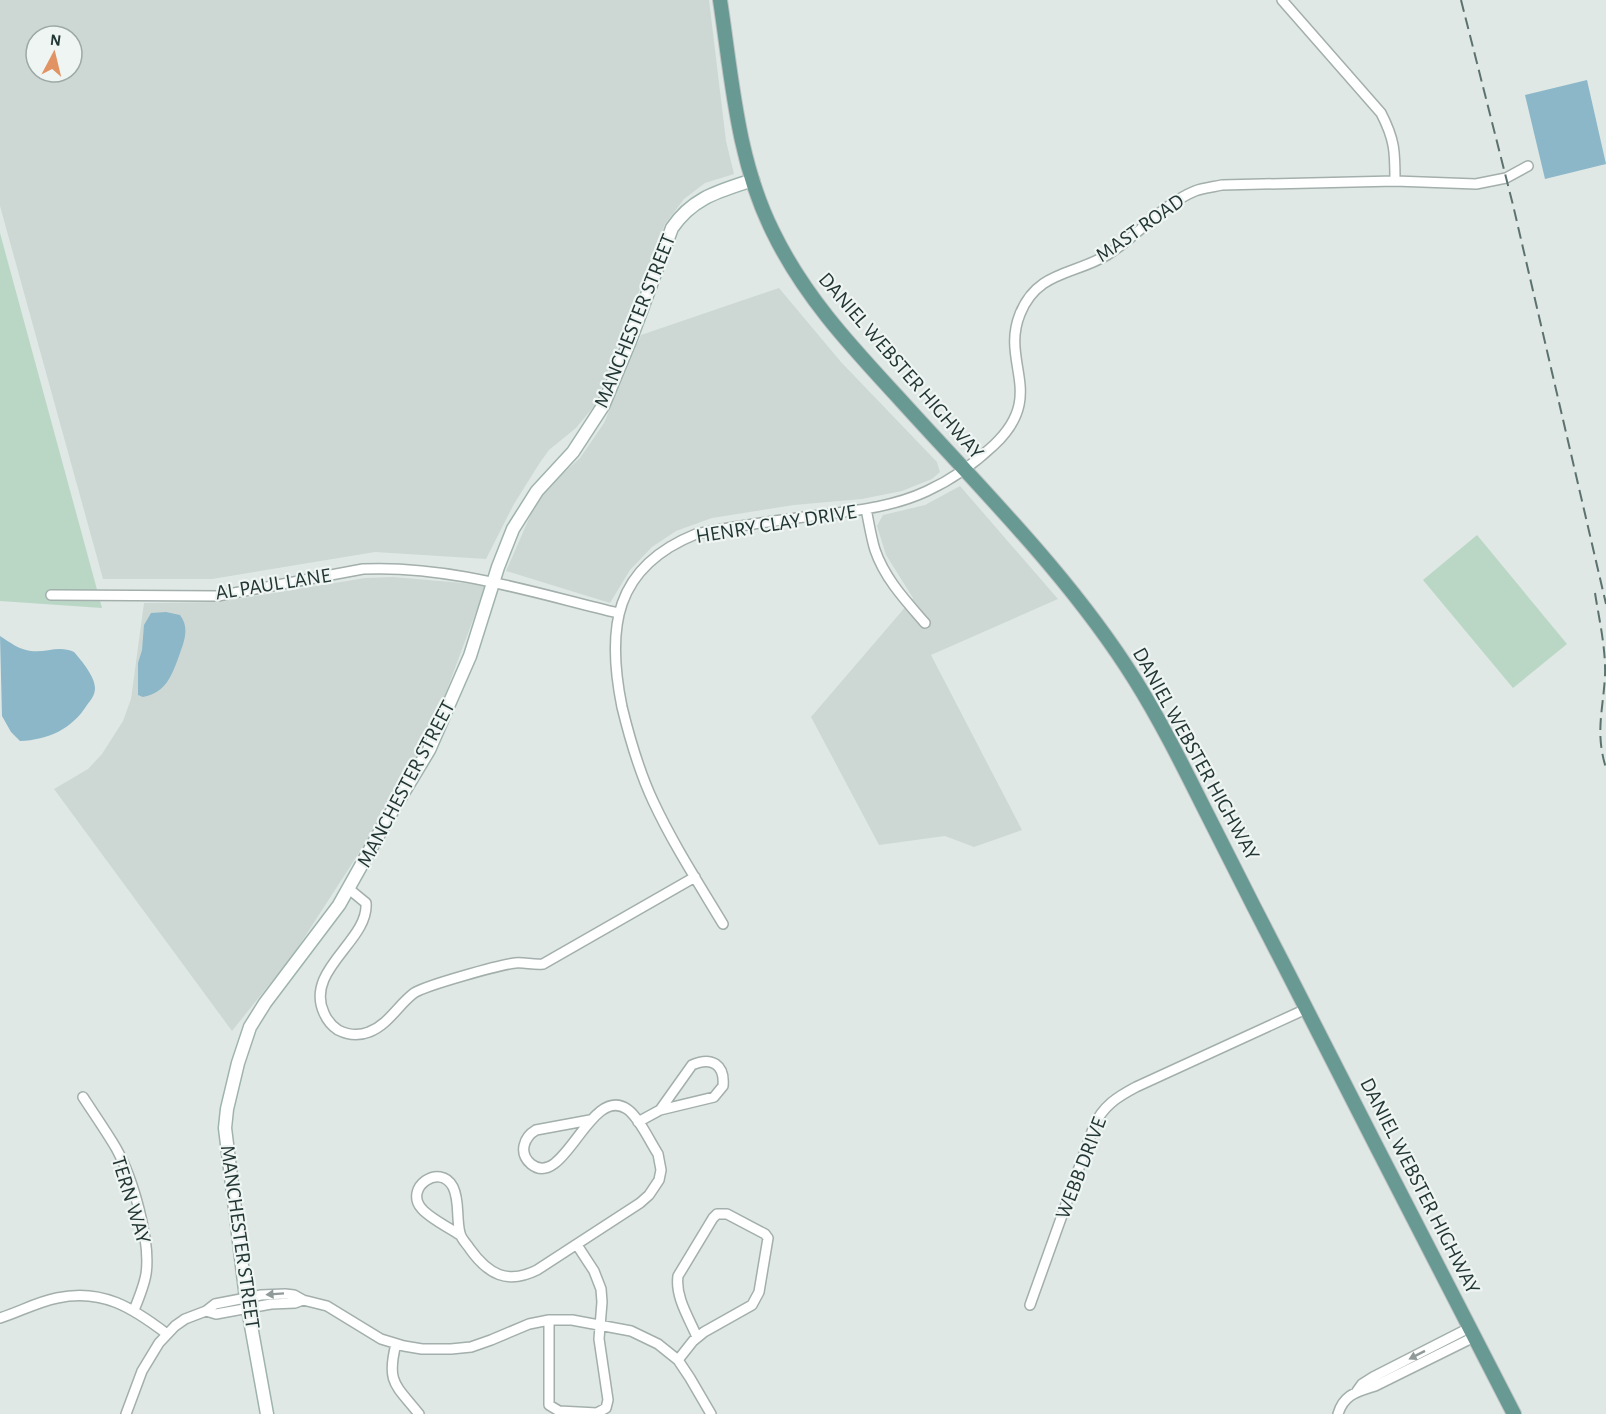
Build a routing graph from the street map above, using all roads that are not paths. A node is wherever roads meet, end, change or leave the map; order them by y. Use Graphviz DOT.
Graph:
graph roads {
  1 [pos="720,0"];
  2 [pos="1282,0"];
  3 [pos="1528,166"];
  4 [pos="753,180"];
  5 [pos="1395,181"];
  6 [pos="963,470"];
  7 [pos="866,509"];
  8 [pos="494,582"];
  9 [pos="51,595"];
  10 [pos="618,614"];
  11 [pos="925,623"];
  12 [pos="695,877"];
  13 [pos="349,889"];
  14 [pos="723,924"];
  15 [pos="1306,1010"];
  16 [pos="83,1097"];
  17 [pos="660,1110"];
  18 [pos="590,1120"];
  19 [pos="638,1122"];
  20 [pos="460,1235"];
  21 [pos="577,1245"];
  22 [pos="247,1303"];
  23 [pos="1030,1305"];
  24 [pos="134,1310"];
  25 [pos="0,1318"];
  26 [pos="549,1320"];
  27 [pos="600,1325"];
  28 [pos="1472,1333"];
  29 [pos="167,1334"];
  30 [pos="697,1337"];
  31 [pos="396,1344"];
  32 [pos="678,1360"];
  33 [pos="126,1414"];
  34 [pos="267,1414"];
  35 [pos="419,1414"];
  36 [pos="711,1414"];
  37 [pos="1338,1414"];
  38 [pos="1514,1414"];
  1 -- 4 [label="main road, DANIEL WEBSTER HIGHWAY"];
  2 -- 5 [label="street"];
  3 -- 5 [label="street, MAST ROAD"];
  4 -- 6 [label="main road, DANIEL WEBSTER HIGHWAY"];
  4 -- 8 [label="street, MANCHESTER STREET"];
  5 -- 6 [label="street, MAST ROAD"];
  6 -- 7 [label="street, HENRY CLAY DRIVE"];
  6 -- 15 [label="main road, DANIEL WEBSTER HIGHWAY"];
  7 -- 10 [label="street, HENRY CLAY DRIVE"];
  7 -- 11 [label="street"];
  8 -- 9 [label="street, AL PAUL LANE"];
  8 -- 10 [label="street"];
  8 -- 13 [label="street, MANCHESTER STREET"];
  10 -- 12 [label="street, HENRY CLAY DRIVE"];
  12 -- 13 [label="street"];
  12 -- 14 [label="street, HENRY CLAY DRIVE"];
  13 -- 22 [label="street, MANCHESTER STREET"];
  15 -- 23 [label="street, WEBB DRIVE"];
  15 -- 28 [label="main road, DANIEL WEBSTER HIGHWAY"];
  16 -- 24 [label="street, TERN WAY"];
  17 -- 17 [label="street"];
  17 -- 19 [label="street"];
  18 -- 18 [label="street"];
  18 -- 19 [label="street"];
  19 -- 21 [label="street"];
  20 -- 20 [label="street"];
  20 -- 21 [label="street"];
  21 -- 27 [label="street"];
  22 -- 29 [label="street"];
  22 -- 31 [label="street"];
  22 -- 34 [label="street, MANCHESTER STREET"];
  24 -- 25 [label="street"];
  24 -- 29 [label="street"];
  26 -- 27 [label="street"];
  26 -- 27 [label="street"];
  26 -- 31 [label="street"];
  27 -- 32 [label="street"];
  28 -- 37 [label="street"];
  28 -- 38 [label="main road, DANIEL WEBSTER HIGHWAY"];
  29 -- 33 [label="street"];
  30 -- 30 [label="street"];
  30 -- 32 [label="street"];
  31 -- 35 [label="street"];
  32 -- 36 [label="street"];
}
